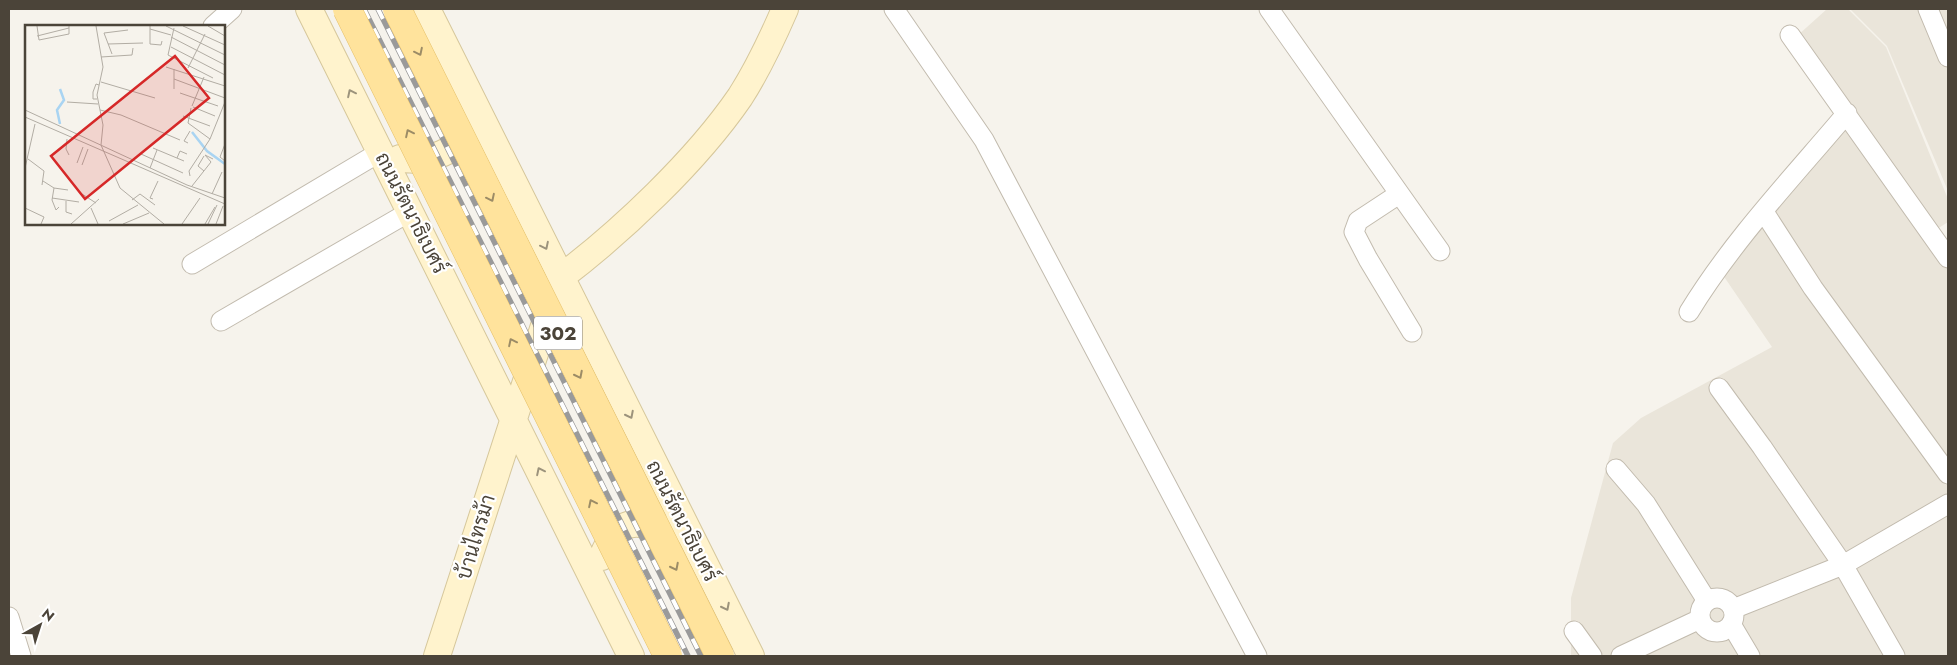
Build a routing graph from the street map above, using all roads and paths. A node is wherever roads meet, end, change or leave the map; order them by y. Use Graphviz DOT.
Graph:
graph roads {
  1 [pos="232,9"];
  2 [pos="309,9"];
  3 [pos="347,9"];
  4 [pos="397,9"];
  5 [pos="427,9"];
  6 [pos="785,9"];
  7 [pos="894,9"];
  8 [pos="1269,9"];
  9 [pos="1928,9"];
  10 [pos="214,25"];
  11 [pos="1790,35"];
  12 [pos="1948,57"];
  13 [pos="476,108"];
  14 [pos="1847,112"];
  15 [pos="380,152"];
  16 [pos="1398,194"];
  17 [pos="411,211"];
  18 [pos="1764,212"];
  19 [pos="1440,251"];
  20 [pos="1948,258"];
  21 [pos="192,264"];
  22 [pos="560,278"];
  23 [pos="1689,312"];
  24 [pos="221,321"];
  25 [pos="1412,332"];
  26 [pos="1719,388"];
  27 [pos="513,416"];
  28 [pos="1616,469"];
  29 [pos="1948,474"];
  30 [pos="1948,504"];
  31 [pos="694,546"];
  32 [pos="1843,565"];
  33 [pos="599,592"];
  34 [pos="1707,601"];
  35 [pos="9,617"];
  36 [pos="1732,617"];
  37 [pos="1700,619"];
  38 [pos="1574,631"];
  39 [pos="21,656"];
  40 [pos="437,656"];
  41 [pos="631,656"];
  42 [pos="668,656"];
  43 [pos="720,656"];
  44 [pos="751,656"];
  45 [pos="1257,656"];
  46 [pos="1592,656"];
  47 [pos="1621,656"];
  48 [pos="1750,656"];
  49 [pos="1895,656"];
  1 -- 10 [label="street"];
  15 -- 2 [label="main road, ถนนรัตนาธิเบศร์, one-way"];
  42 -- 3 [label="main road, ถนนรัตนาธิเบศร์ / 302, one-way, bridge"];
  4 -- 43 [label="main road, ถนนรัตนาธิเบศร์ / 302, one-way, bridge"];
  5 -- 13 [label="main road, ถนนรัตนาธิเบศร์ / 302"];
  6 -- 22 [label="main road"];
  7 -- 45 [label="street"];
  8 -- 16 [label="street"];
  9 -- 12 [label="street"];
  11 -- 14 [label="street"];
  13 -- 15 [label="main road"];
  13 -- 22 [label="main road, ถนนรัตนาธิเบศร์ / 302, one-way"];
  14 -- 18 [label="street"];
  14 -- 20 [label="street"];
  15 -- 17 [label="main road, ถนนรัตนาธิเบศร์"];
  15 -- 21 [label="street"];
  16 -- 19 [label="street"];
  16 -- 25 [label="street"];
  17 -- 24 [label="street"];
  17 -- 27 [label="main road, ถนนรัตนาธิเบศร์"];
  18 -- 23 [label="street"];
  18 -- 29 [label="street"];
  22 -- 27 [label="main road, 302"];
  22 -- 31 [label="main road, ถนนรัตนาธิเบศร์ / 302, one-way"];
  26 -- 32 [label="street"];
  33 -- 27 [label="main road, ถนนรัตนาธิเบศร์, one-way"];
  27 -- 40 [label="main road, บ้านไทรม้า"];
  28 -- 34 [label="street"];
  30 -- 32 [label="street"];
  31 -- 33 [label="main road"];
  31 -- 44 [label="main road, ถนนรัตนาธิเบศร์ / 302, one-way"];
  32 -- 36 [label="street"];
  32 -- 49 [label="street"];
  33 -- 41 [label="main road, ถนนรัตนาธิเบศร์"];
  34 -- 36 [label="street"];
  34 -- 37 [label="street"];
  35 -- 39 [label="street"];
  36 -- 37 [label="street"];
  36 -- 48 [label="street"];
  37 -- 47 [label="street"];
  38 -- 46 [label="street"];
}
